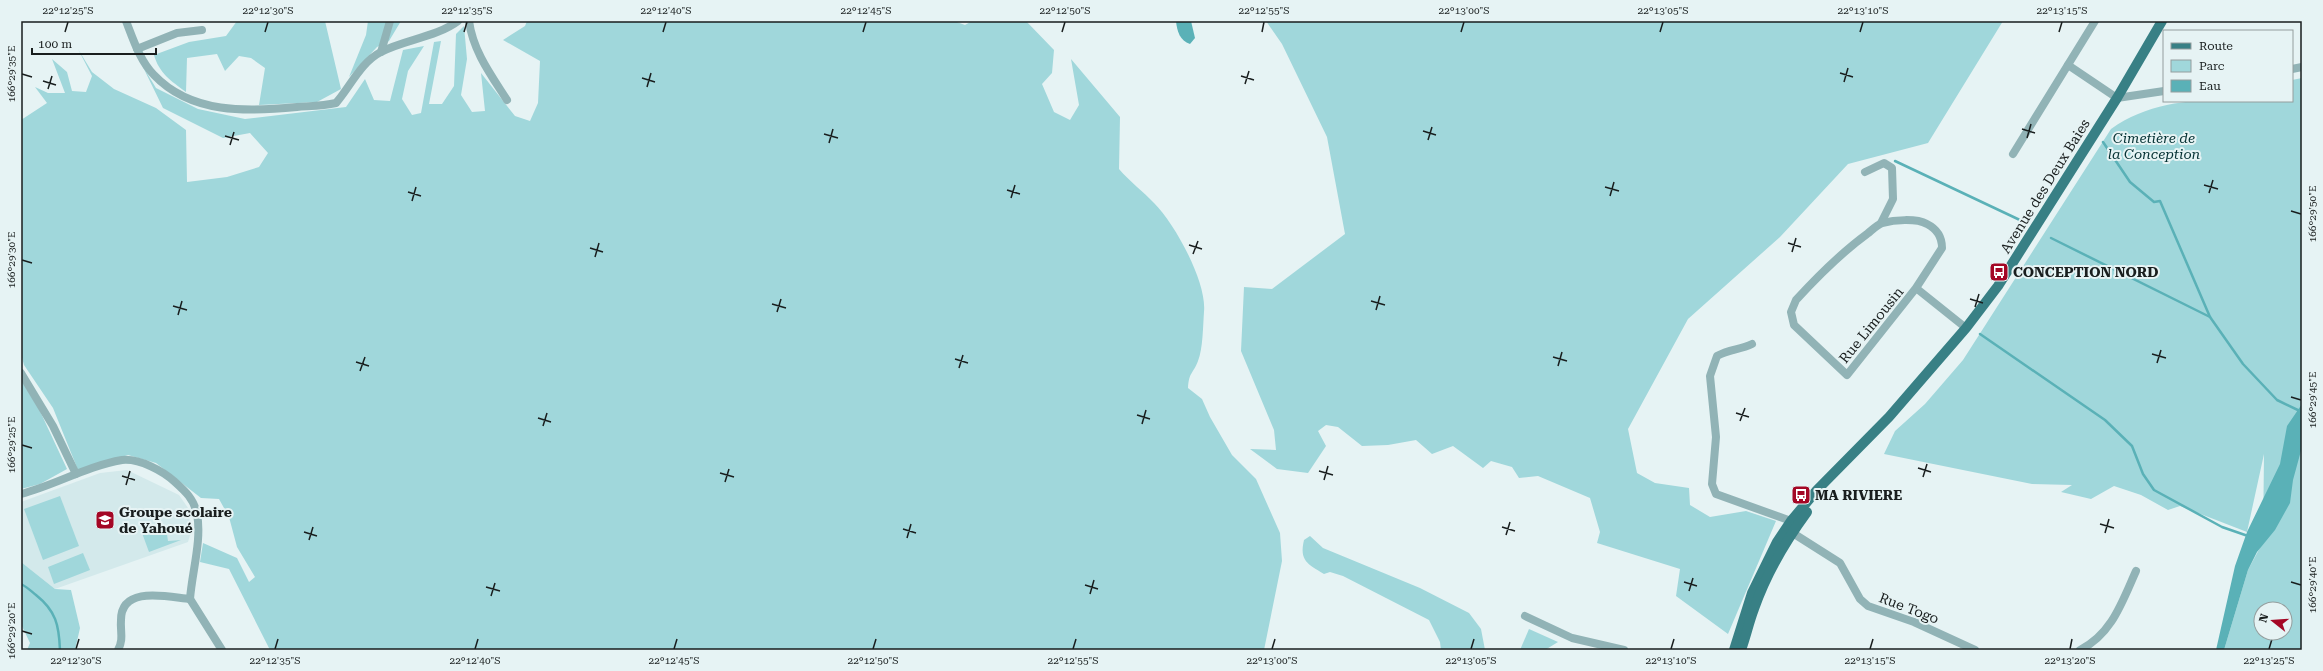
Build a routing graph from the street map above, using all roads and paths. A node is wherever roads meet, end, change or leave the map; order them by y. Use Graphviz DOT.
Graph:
graph roads {
  1 [pos="126,21"];
  2 [pos="390,21"];
  3 [pos="458,21"];
  4 [pos="469,21"];
  5 [pos="2095,21"];
  6 [pos="2162,21"];
  7 [pos="202,30"];
  8 [pos="137,49"];
  9 [pos="381,52"];
  10 [pos="2068,65"];
  11 [pos="2163,91"];
  12 [pos="2117,98"];
  13 [pos="507,100"];
  14 [pos="2013,154"];
  15 [pos="1865,172"];
  16 [pos="1881,223"];
  17 [pos="1916,288"];
  18 [pos="1966,328"];
  19 [pos="1752,344"];
  20 [pos="21,372"];
  21 [pos="76,474"];
  22 [pos="21,494"];
  23 [pos="1790,527"];
  24 [pos="2136,571"];
  25 [pos="190,599"];
  26 [pos="1526,616"];
  27 [pos="118,650"];
  28 [pos="222,650"];
  29 [pos="1624,650"];
  30 [pos="1734,650"];
  31 [pos="1741,650"];
  32 [pos="1975,650"];
  33 [pos="2080,650"];
  1 -- 8 [label="street"];
  2 -- 9 [label="street"];
  3 -- 9 [label="street"];
  4 -- 13 [label="street"];
  5 -- 10 [label="street"];
  6 -- 12 [label="main road, Avenue des Deux Baies"];
  7 -- 8 [label="street"];
  8 -- 9 [label="street"];
  10 -- 12 [label="street"];
  10 -- 14 [label="street"];
  11 -- 12 [label="street"];
  12 -- 18 [label="main road, Avenue des Deux Baies"];
  15 -- 16 [label="street"];
  16 -- 17 [label="street, Rue Limousin"];
  16 -- 17 [label="street, Rue Limousin"];
  17 -- 18 [label="street, Rue Limousin"];
  18 -- 23 [label="main road, Avenue des Deux Baies"];
  19 -- 23 [label="street, Rue Togo"];
  20 -- 21 [label="street"];
  21 -- 22 [label="street"];
  21 -- 25 [label="street"];
  23 -- 30 [label="main road, Avenue des Deux Baies"];
  23 -- 31 [label="main road, Avenue des Deux Baies"];
  23 -- 32 [label="street, Rue Togo"];
  24 -- 33 [label="street"];
  25 -- 27 [label="street"];
  25 -- 28 [label="street"];
  26 -- 29 [label="street"];
}
